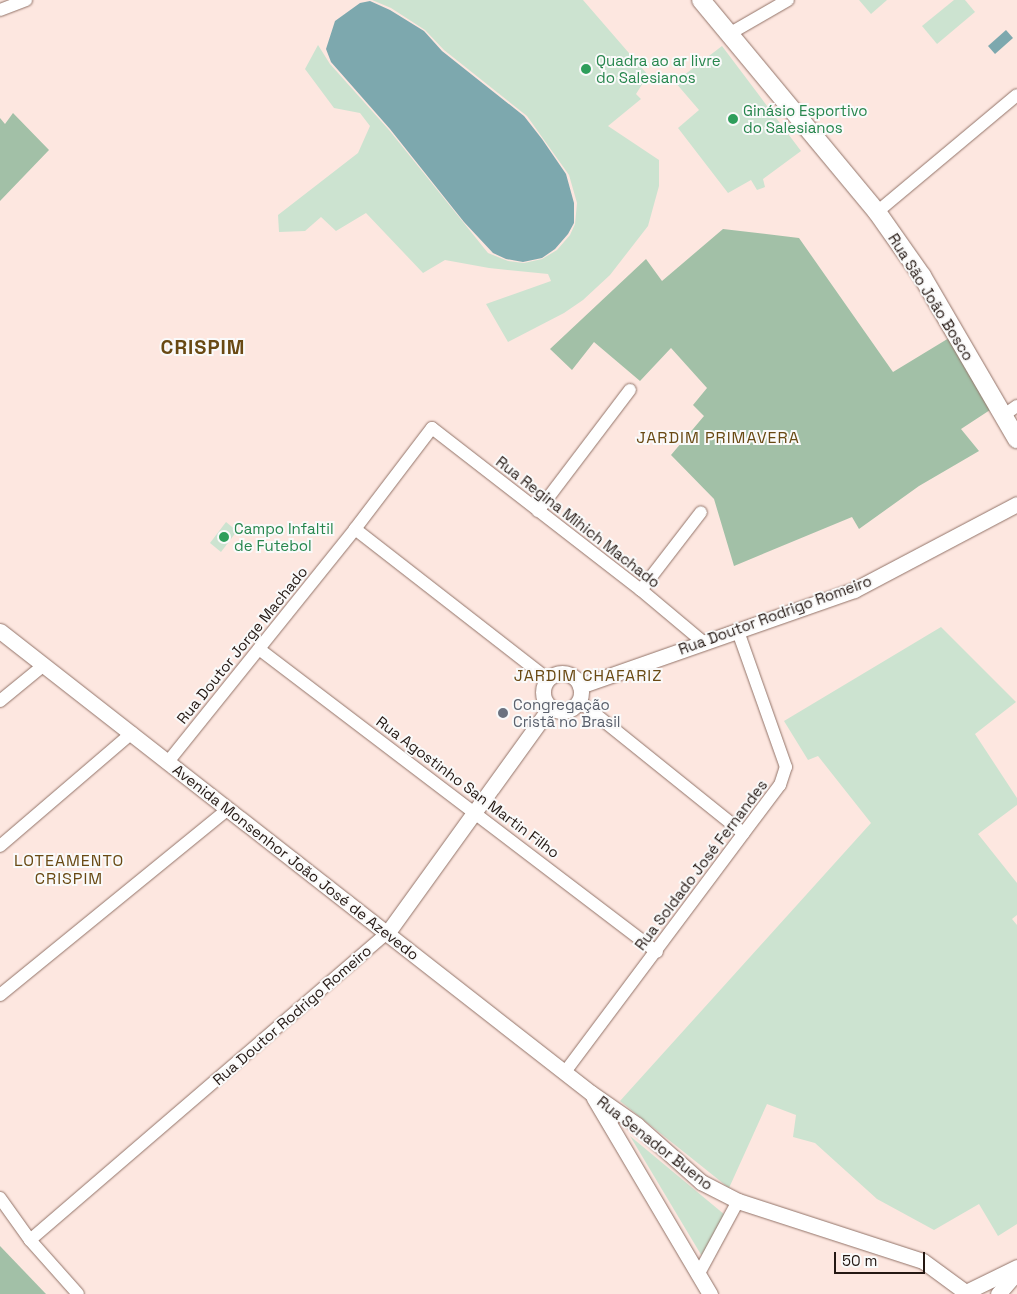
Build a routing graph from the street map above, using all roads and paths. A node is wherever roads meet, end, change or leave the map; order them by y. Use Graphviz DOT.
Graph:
graph roads {
  1 [pos="26,0"];
  2 [pos="701,0"];
  3 [pos="788,0"];
  4 [pos="0,10"];
  5 [pos="729,34"];
  6 [pos="1017,94"];
  7 [pos="878,212"];
  8 [pos="630,390"];
  9 [pos="1011,411"];
  10 [pos="432,428"];
  11 [pos="1017,439"];
  12 [pos="1017,504"];
  13 [pos="538,512"];
  14 [pos="700,512"];
  15 [pos="355,529"];
  16 [pos="641,590"];
  17 [pos="737,629"];
  18 [pos="0,631"];
  19 [pos="703,642"];
  20 [pos="259,649"];
  21 [pos="44,665"];
  22 [pos="548,679"];
  23 [pos="580,686"];
  24 [pos="579,701"];
  25 [pos="0,702"];
  26 [pos="550,707"];
  27 [pos="132,733"];
  28 [pos="167,762"];
  29 [pos="227,810"];
  30 [pos="474,812"];
  31 [pos="743,833"];
  32 [pos="0,846"];
  33 [pos="388,932"];
  34 [pos="656,952"];
  35 [pos="0,995"];
  36 [pos="565,1072"];
  37 [pos="591,1093"];
  38 [pos="636,1125"];
  39 [pos="618,1136"];
  40 [pos="0,1198"];
  41 [pos="738,1201"];
  42 [pos="30,1240"];
  43 [pos="1017,1267"];
  44 [pos="1017,1272"];
  45 [pos="698,1276"];
  46 [pos="967,1293"];
  47 [pos="78,1294"];
  48 [pos="710,1294"];
  49 [pos="998,1294"];
  1 -- 4 [label="street"];
  2 -- 5 [label="main road, Rua São João Bosco"];
  3 -- 5 [label="street"];
  5 -- 7 [label="main road, Rua São João Bosco"];
  6 -- 7 [label="street"];
  7 -- 9 [label="main road, Rua São João Bosco"];
  8 -- 13 [label="street"];
  9 -- 11 [label="main road, Rua São João Bosco"];
  10 -- 13 [label="street, Rua Regina Mihich Machado"];
  10 -- 15 [label="street, Rua Doutor Jorge Machado"];
  12 -- 17 [label="street, Rua Doutor Rodrigo Romeiro"];
  13 -- 16 [label="street, Rua Regina Mihich Machado"];
  14 -- 16 [label="street"];
  15 -- 20 [label="street, Rua Doutor Jorge Machado"];
  15 -- 22 [label="street"];
  16 -- 19 [label="street, Rua Regina Mihich Machado"];
  17 -- 19 [label="street, Rua Doutor Rodrigo Romeiro"];
  17 -- 31 [label="street, Rua Soldado José Fernandes"];
  18 -- 21 [label="street, Avenida Monsenhor João José de Azevedo"];
  19 -- 23 [label="street, Rua Doutor Rodrigo Romeiro"];
  20 -- 28 [label="street, Rua Doutor Jorge Machado"];
  20 -- 30 [label="street, Rua Agostinho San Martin Filho"];
  21 -- 25 [label="street"];
  21 -- 27 [label="street, Avenida Monsenhor João José de Azevedo"];
  22 -- 23 [label="street"];
  22 -- 26 [label="street"];
  23 -- 24 [label="street"];
  24 -- 26 [label="street"];
  24 -- 31 [label="street"];
  26 -- 30 [label="street, Rua Doutor Rodrigo Romeiro"];
  27 -- 28 [label="street, Avenida Monsenhor João José de Azevedo"];
  27 -- 32 [label="street"];
  28 -- 29 [label="street, Avenida Monsenhor João José de Azevedo"];
  29 -- 33 [label="street, Avenida Monsenhor João José de Azevedo"];
  29 -- 35 [label="street"];
  30 -- 33 [label="street, Rua Doutor Rodrigo Romeiro"];
  30 -- 34 [label="street, Rua Agostinho San Martin Filho"];
  31 -- 34 [label="street, Rua Soldado José Fernandes"];
  33 -- 36 [label="street, Avenida Monsenhor João José de Azevedo"];
  33 -- 42 [label="street, Rua Doutor Rodrigo Romeiro"];
  34 -- 36 [label="street, Rua Soldado José Fernandes"];
  36 -- 37 [label="street, Avenida Monsenhor João José de Azevedo"];
  37 -- 38 [label="street, Rua Senador Bueno"];
  37 -- 39 [label="street"];
  38 -- 39 [label="street"];
  38 -- 41 [label="street, Rua Senador Bueno"];
  39 -- 45 [label="street"];
  40 -- 42 [label="street"];
  41 -- 45 [label="street"];
  41 -- 46 [label="street, Rua Senador Bueno"];
  42 -- 47 [label="street"];
  43 -- 46 [label="street"];
  44 -- 49 [label="street"];
  45 -- 48 [label="street"];
}
